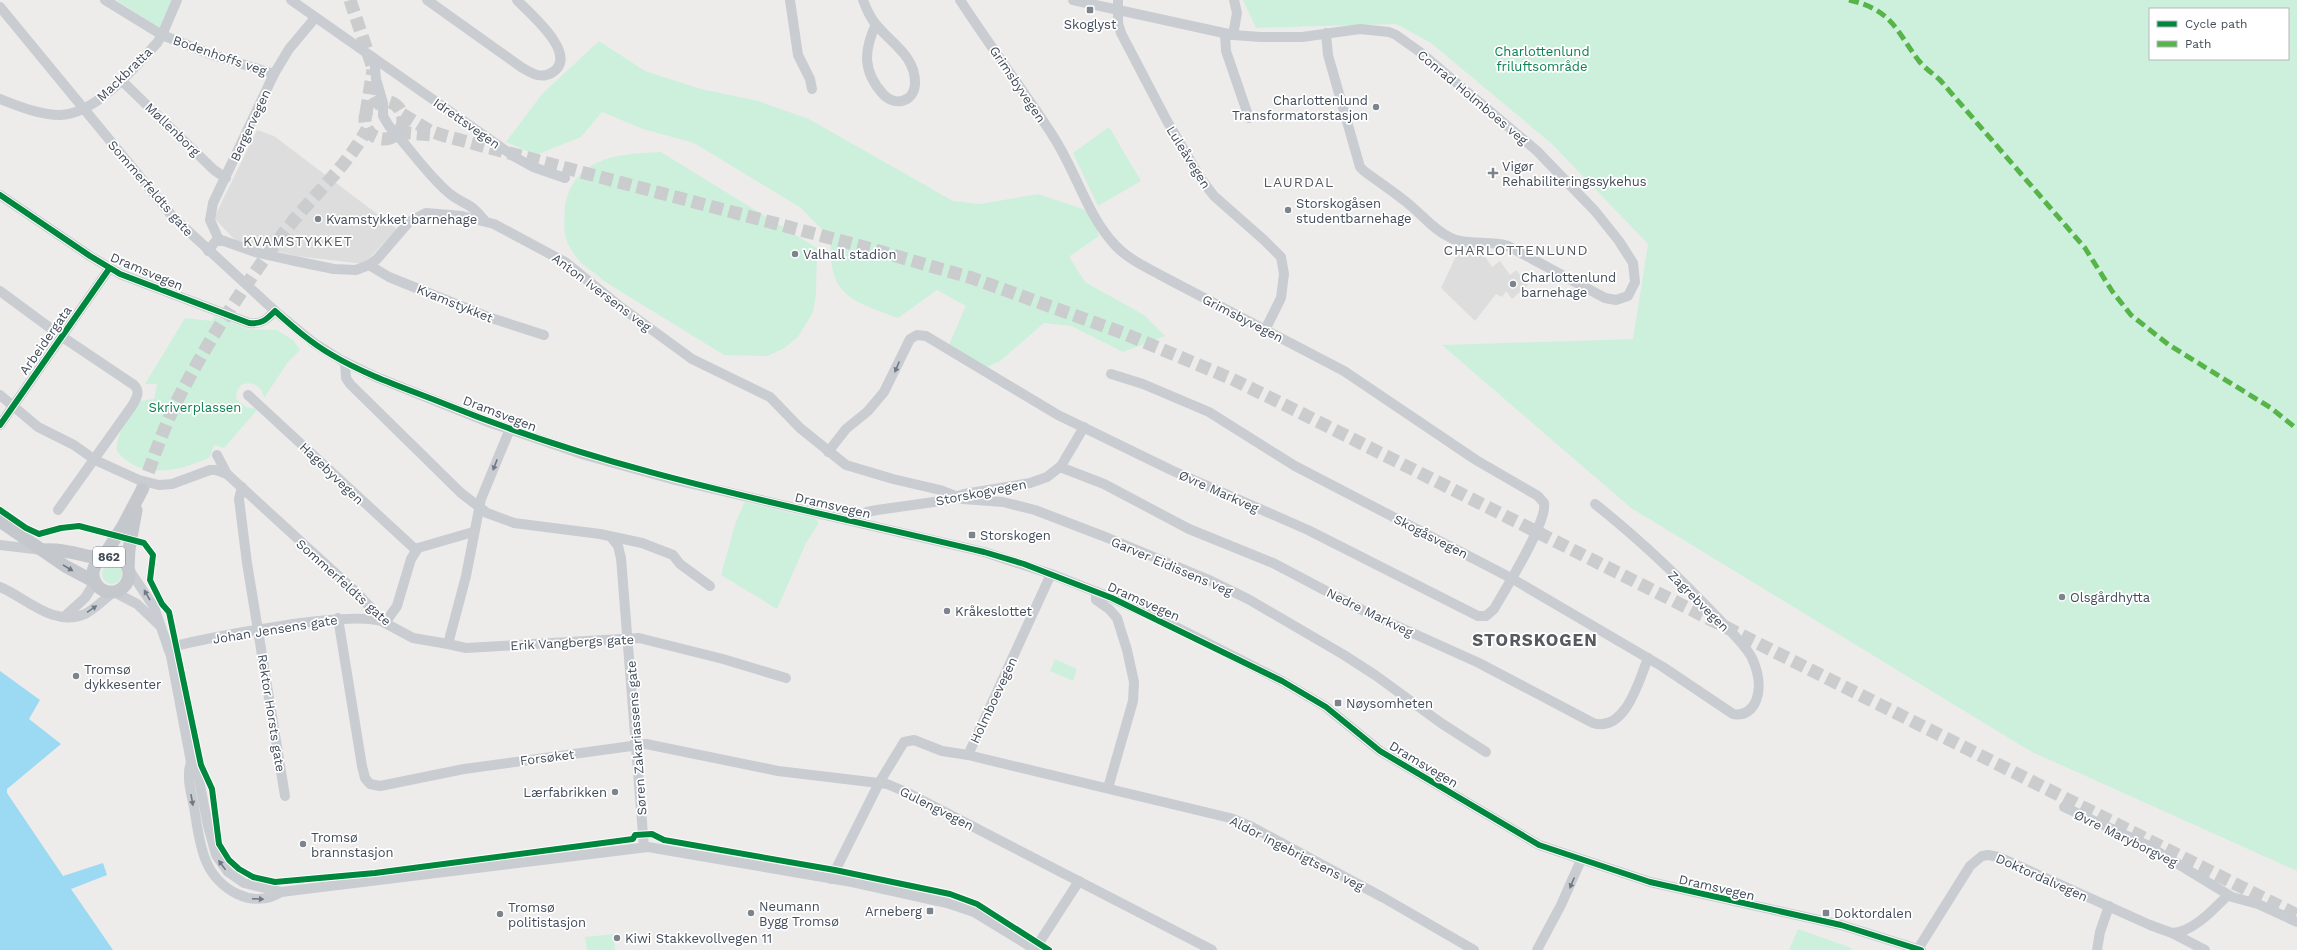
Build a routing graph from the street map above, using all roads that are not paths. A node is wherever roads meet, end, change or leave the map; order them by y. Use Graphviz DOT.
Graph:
graph roads {
  1 [pos="105,0"];
  2 [pos="177,0"];
  3 [pos="291,0"];
  4 [pos="426,0"];
  5 [pos="517,0"];
  6 [pos="790,0"];
  7 [pos="863,0"];
  8 [pos="960,0"];
  9 [pos="1073,0"];
  10 [pos="1234,0"];
  11 [pos="1118,4"];
  12 [pos="0,7"];
  13 [pos="315,18"];
  14 [pos="876,24"];
  15 [pos="1326,33"];
  16 [pos="1229,34"];
  17 [pos="162,35"];
  18 [pos="374,58"];
  19 [pos="274,74"];
  20 [pos="121,80"];
  21 [pos="812,89"];
  22 [pos="0,99"];
  23 [pos="84,109"];
  24 [pos="1249,118"];
  25 [pos="226,178"];
  26 [pos="565,178"];
  27 [pos="0,194"];
  28 [pos="484,220"];
  29 [pos="219,240"];
  30 [pos="208,251"];
  31 [pos="369,265"];
  32 [pos="109,269"];
  33 [pos="0,290"];
  34 [pos="275,312"];
  35 [pos="1265,330"];
  36 [pos="544,335"];
  37 [pos="61,336"];
  38 [pos="323,349"];
  39 [pos="345,362"];
  40 [pos="1111,374"];
  41 [pos="0,394"];
  42 [pos="248,395"];
  43 [pos="14,404"];
  44 [pos="0,425"];
  45 [pos="1084,427"];
  46 [pos="510,430"];
  47 [pos="828,452"];
  48 [pos="217,455"];
  49 [pos="95,460"];
  50 [pos="1060,467"];
  51 [pos="227,474"];
  52 [pos="242,487"];
  53 [pos="956,497"];
  54 [pos="1595,504"];
  55 [pos="479,507"];
  56 [pos="58,510"];
  57 [pos="0,521"];
  58 [pos="856,521"];
  59 [pos="473,532"];
  60 [pos="611,537"];
  61 [pos="0,545"];
  62 [pos="44,550"];
  63 [pos="416,550"];
  64 [pos="102,559"];
  65 [pos="128,568"];
  66 [pos="1051,574"];
  67 [pos="1511,578"];
  68 [pos="95,582"];
  69 [pos="710,586"];
  70 [pos="0,587"];
  71 [pos="114,592"];
  72 [pos="1096,592"];
  73 [pos="65,616"];
  74 [pos="338,618"];
  75 [pos="385,623"];
  76 [pos="159,625"];
  77 [pos="258,631"];
  78 [pos="628,638"];
  79 [pos="448,644"];
  80 [pos="168,648"];
  81 [pos="1648,658"];
  82 [pos="786,678"];
  83 [pos="1741,715"];
  84 [pos="636,746"];
  85 [pos="1486,752"];
  86 [pos="968,755"];
  87 [pos="879,783"];
  88 [pos="1108,788"];
  89 [pos="285,796"];
  90 [pos="2064,807"];
  91 [pos="644,847"];
  92 [pos="1581,860"];
  93 [pos="831,879"];
  94 [pos="1079,881"];
  95 [pos="2228,895"];
  96 [pos="2109,906"];
  97 [pos="2297,922"];
  98 [pos="2172,933"];
  99 [pos="1920,949"];
  100 [pos="1036,950"];
  101 [pos="1212,950"];
  102 [pos="1474,950"];
  103 [pos="1537,950"];
  104 [pos="2097,950"];
  105 [pos="2205,950"];
  1 -- 17 [label="street, Bodenhoffs veg"];
  2 -- 17 [label="street, Mackbratta"];
  3 -- 13 [label="street, Idrettsvegen"];
  4 -- 5 [label="street"];
  6 -- 21 [label="street"];
  7 -- 14 [label="street"];
  8 -- 35 [label="street, Grimsbyvegen"];
  9 -- 11 [label="street, Conrad Holmboes veg"];
  10 -- 16 [label="street"];
  11 -- 16 [label="street, Conrad Holmboes veg"];
  11 -- 35 [label="street, Luleåvegen"];
  12 -- 23 [label="street, Sommerfeldts gate"];
  13 -- 18 [label="street, Idrettsvegen"];
  13 -- 19 [label="street, Bergervegen"];
  14 -- 14 [label="street"];
  15 -- 15 [label="street, Conrad Holmboes veg"];
  15 -- 16 [label="street, Conrad Holmboes veg"];
  16 -- 24 [label="street"];
  17 -- 19 [label="street, Bodenhoffs veg"];
  17 -- 20 [label="street, Mackbratta"];
  18 -- 26 [label="street, Idrettsvegen"];
  18 -- 28 [label="street"];
  19 -- 25 [label="street, Bergervegen"];
  20 -- 23 [label="street, Mackbratta"];
  20 -- 25 [label="street, Møllenborg"];
  22 -- 23 [label="street, Mackbratta"];
  23 -- 30 [label="street, Sommerfeldts gate"];
  25 -- 29 [label="street, Bergervegen"];
  27 -- 32 [label="street, Dramsvegen"];
  28 -- 31 [label="street, Anton Iversens veg"];
  28 -- 47 [label="street, Anton Iversens veg"];
  29 -- 30 [label="street"];
  29 -- 31 [label="street"];
  30 -- 34 [label="street, Sommerfeldts gate"];
  31 -- 36 [label="street, Kvamstykket"];
  32 -- 34 [label="street, Dramsvegen"];
  32 -- 37 [label="street, Arbeidergata"];
  33 -- 37 [label="street"];
  34 -- 38 [label="street, Sommerfeldts gate"];
  35 -- 67 [label="street, Grimsbyvegen"];
  37 -- 43 [label="street, Arbeidergata"];
  37 -- 49 [label="street"];
  38 -- 39 [label="street, Dramsvegen"];
  39 -- 46 [label="street, Dramsvegen"];
  39 -- 55 [label="street"];
  40 -- 67 [label="street, Skogåsvegen"];
  41 -- 43 [label="street"];
  42 -- 63 [label="street, Hagebyvegen"];
  43 -- 44 [label="street, Arbeidergata"];
  43 -- 49 [label="street"];
  45 -- 47 [label="street, Øvre Markveg, one-way"];
  45 -- 50 [label="street, Storskogvegen"];
  45 -- 67 [label="street, Øvre Markveg"];
  46 -- 55 [label="street, one-way"];
  46 -- 58 [label="street, Dramsvegen"];
  47 -- 53 [label="street, Garver Eidissens veg"];
  48 -- 51 [label="street, Sommerfeldts gate"];
  49 -- 51 [label="street"];
  49 -- 56 [label="street"];
  50 -- 53 [label="street, Storskogvegen"];
  50 -- 81 [label="street, Nedre Markveg"];
  51 -- 52 [label="street, Sommerfeldts gate"];
  52 -- 75 [label="street, Sommerfeldts gate"];
  52 -- 77 [label="street, Rektor Horsts gate"];
  53 -- 58 [label="street, Storskogvegen"];
  53 -- 85 [label="street, Garver Eidissens veg"];
  54 -- 83 [label="street, Zagrebvegen"];
  55 -- 59 [label="street"];
  55 -- 60 [label="street"];
  57 -- 62 [label="main road, 862"];
  58 -- 66 [label="street, Dramsvegen"];
  59 -- 63 [label="street"];
  59 -- 79 [label="street"];
  60 -- 69 [label="street"];
  60 -- 78 [label="street, Søren Zakariassens gate"];
  61 -- 62 [label="street"];
  62 -- 64 [label="main road, 862"];
  62 -- 68 [label="main road, 862, one-way"];
  63 -- 75 [label="street"];
  64 -- 65 [label="main road, 862"];
  64 -- 65 [label="main road, 862"];
  64 -- 68 [label="main road, 862"];
  65 -- 71 [label="main road, 862"];
  76 -- 65 [label="street, one-way"];
  66 -- 72 [label="street, Dramsvegen"];
  66 -- 86 [label="street, Holmboevegen"];
  67 -- 81 [label="street, Skogåsvegen"];
  68 -- 71 [label="main road, 862"];
  68 -- 73 [label="street"];
  70 -- 73 [label="street"];
  73 -- 71 [label="street, one-way"];
  71 -- 76 [label="street"];
  72 -- 88 [label="street"];
  72 -- 92 [label="street, Dramsvegen"];
  74 -- 75 [label="street, Johan Jensens gate"];
  74 -- 77 [label="street, Johan Jensens gate"];
  74 -- 84 [label="street, Forsøket"];
  75 -- 79 [label="street, Sommerfeldts gate"];
  76 -- 80 [label="street"];
  77 -- 80 [label="street, Johan Jensens gate"];
  77 -- 89 [label="street, Rektor Horsts gate"];
  78 -- 79 [label="street, Erik Vangbergs gate"];
  78 -- 82 [label="street, Erik Vangbergs gate"];
  78 -- 84 [label="street, Søren Zakariassens gate"];
  80 -- 91 [label="street"];
  81 -- 83 [label="street, Skogåsvegen"];
  84 -- 87 [label="street, Gulengvegen"];
  84 -- 91 [label="street, Søren Zakariassens gate"];
  86 -- 87 [label="street, Holmboevegen"];
  86 -- 88 [label="street, Aldor Ingebrigtsens veg"];
  87 -- 93 [label="street, Holmboevegen"];
  87 -- 94 [label="street, Gulengvegen"];
  88 -- 102 [label="street, Aldor Ingebrigtsens veg"];
  90 -- 95 [label="street, Øvre Maryborgveg"];
  91 -- 93 [label="street"];
  92 -- 99 [label="street, Dramsvegen"];
  92 -- 103 [label="street, one-way"];
  93 -- 100 [label="street"];
  94 -- 100 [label="street"];
  94 -- 101 [label="street, Gulengvegen"];
  95 -- 97 [label="street, Øvre Maryborgveg"];
  95 -- 98 [label="street"];
  96 -- 98 [label="street, Doktordalvegen"];
  96 -- 99 [label="street, Doktordalvegen"];
  96 -- 104 [label="street"];
  98 -- 105 [label="street, Doktordalvegen"];
}
